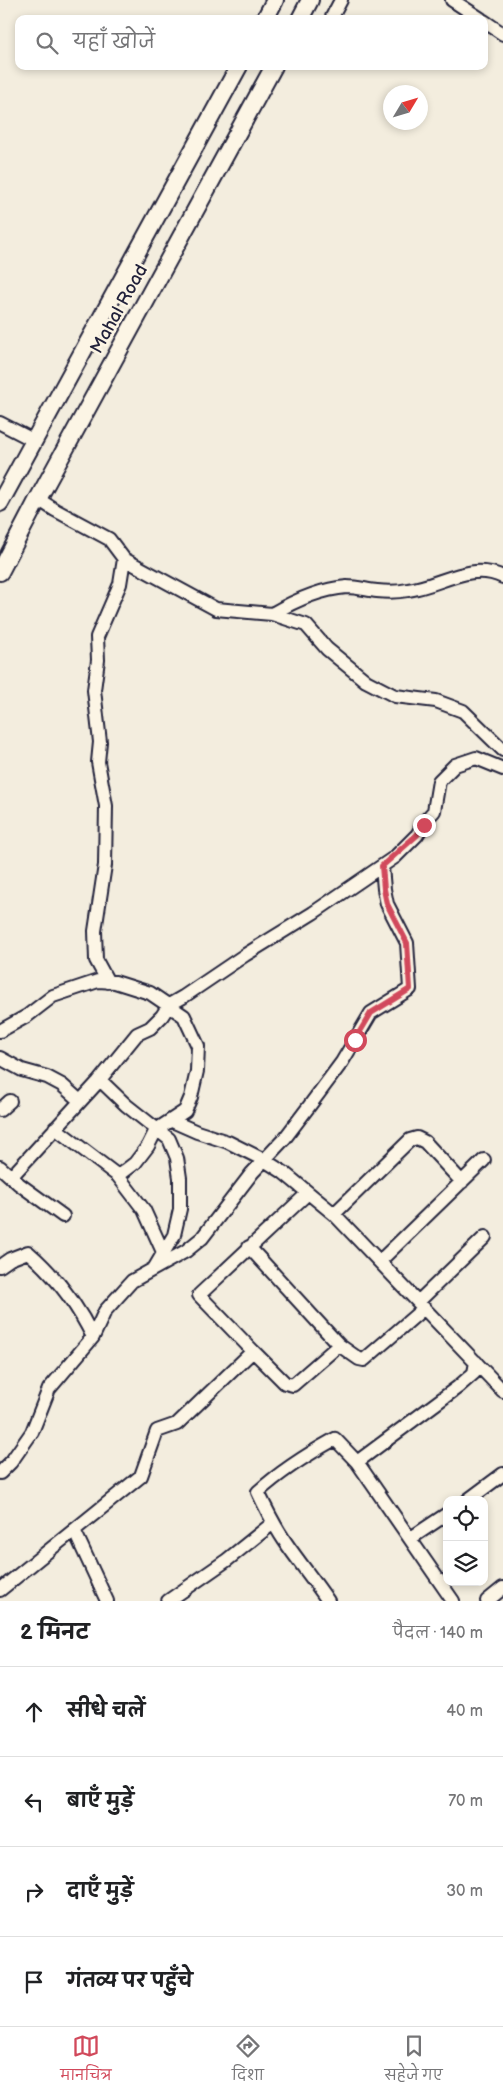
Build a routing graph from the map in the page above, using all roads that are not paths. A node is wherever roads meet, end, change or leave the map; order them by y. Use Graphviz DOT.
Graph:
graph roads {
  1 [pos="275,0"];
  2 [pos="310,0"];
  3 [pos="342,0"];
  4 [pos="452,0"];
  5 [pos="266,15"];
  6 [pos="302,15"];
  7 [pos="333,15"];
  8 [pos="475,15"];
  9 [pos="488,24"];
  10 [pos="503,34"];
  11 [pos="236,70"];
  12 [pos="272,70"];
  13 [pos="0,423"];
  14 [pos="33,440"];
  15 [pos="38,499"];
  16 [pos="0,503"];
  17 [pos="124,559"];
  18 [pos="0,572"];
  19 [pos="503,576"];
  20 [pos="272,614"];
  21 [pos="503,750"];
  22 [pos="503,769"];
  23 [pos="382,866"];
  24 [pos="108,982"];
  25 [pos="169,1004"];
  26 [pos="0,1031"];
  27 [pos="0,1058"];
  28 [pos="100,1080"];
  29 [pos="10,1101"];
  30 [pos="80,1101"];
  31 [pos="0,1110"];
  32 [pos="172,1121"];
  33 [pos="55,1128"];
  34 [pos="156,1130"];
  35 [pos="264,1160"];
  36 [pos="484,1160"];
  37 [pos="0,1167"];
  38 [pos="118,1176"];
  39 [pos="11,1177"];
  40 [pos="462,1182"];
  41 [pos="308,1193"];
  42 [pos="334,1214"];
  43 [pos="63,1216"];
  44 [pos="485,1237"];
  45 [pos="249,1247"];
  46 [pos="163,1252"];
  47 [pos="380,1261"];
  48 [pos="0,1266"];
  49 [pos="153,1269"];
  50 [pos="420,1306"];
  51 [pos="93,1337"];
  52 [pos="339,1345"];
  53 [pos="254,1351"];
  54 [pos="476,1362"];
  55 [pos="503,1391"];
  56 [pos="357,1462"];
  57 [pos="0,1473"];
  58 [pos="503,1474"];
  59 [pos="473,1496"];
  60 [pos="443,1517"];
  61 [pos="273,1523"];
  62 [pos="74,1530"];
  63 [pos="410,1538"];
  64 [pos="503,1588"];
  65 [pos="0,1590"];
  66 [pos="324,1600"];
  67 [pos="107,1601"];
  68 [pos="168,1601"];
  69 [pos="453,1601"];
  70 [pos="487,1601"];
  1 -- 5 [label="main road"];
  2 -- 6 [label="main road"];
  3 -- 7 [label="street"];
  4 -- 8 [label="street"];
  9 -- 10 [label="street"];
  11 -- 14 [label="main road, Mahal Road"];
  12 -- 15 [label="main road, Mahal Road"];
  13 -- 14 [label="street"];
  14 -- 16 [label="main road, Mahal Road"];
  15 -- 17 [label="street"];
  15 -- 18 [label="main road, Mahal Road"];
  17 -- 20 [label="street"];
  17 -- 24 [label="street"];
  19 -- 20 [label="street"];
  20 -- 21 [label="street"];
  22 -- 23 [label="street"];
  23 -- 25 [label="street"];
  23 -- 35 [label="street"];
  24 -- 25 [label="street"];
  24 -- 26 [label="street"];
  25 -- 28 [label="street"];
  25 -- 32 [label="street"];
  27 -- 30 [label="street"];
  28 -- 30 [label="street"];
  28 -- 34 [label="street"];
  29 -- 31 [label="street"];
  30 -- 33 [label="street"];
  32 -- 34 [label="street"];
  32 -- 35 [label="street"];
  33 -- 38 [label="street"];
  33 -- 39 [label="street"];
  34 -- 38 [label="street"];
  34 -- 46 [label="street"];
  35 -- 41 [label="street"];
  35 -- 49 [label="street"];
  36 -- 40 [label="street"];
  37 -- 39 [label="street"];
  38 -- 46 [label="street"];
  39 -- 43 [label="street"];
  40 -- 42 [label="street"];
  40 -- 47 [label="street"];
  41 -- 42 [label="street"];
  41 -- 45 [label="street"];
  42 -- 47 [label="street"];
  44 -- 50 [label="street"];
  45 -- 52 [label="street"];
  45 -- 53 [label="street"];
  46 -- 49 [label="street"];
  47 -- 50 [label="street"];
  48 -- 51 [label="street"];
  49 -- 51 [label="street"];
  50 -- 52 [label="street"];
  50 -- 54 [label="street"];
  51 -- 57 [label="street"];
  52 -- 53 [label="street"];
  53 -- 62 [label="street"];
  54 -- 55 [label="street"];
  54 -- 56 [label="street"];
  56 -- 61 [label="street"];
  56 -- 63 [label="street"];
  58 -- 59 [label="street"];
  60 -- 63 [label="street"];
  61 -- 66 [label="street"];
  61 -- 68 [label="street"];
  62 -- 65 [label="street"];
  62 -- 67 [label="street"];
  63 -- 69 [label="street"];
  64 -- 70 [label="street"];
}
